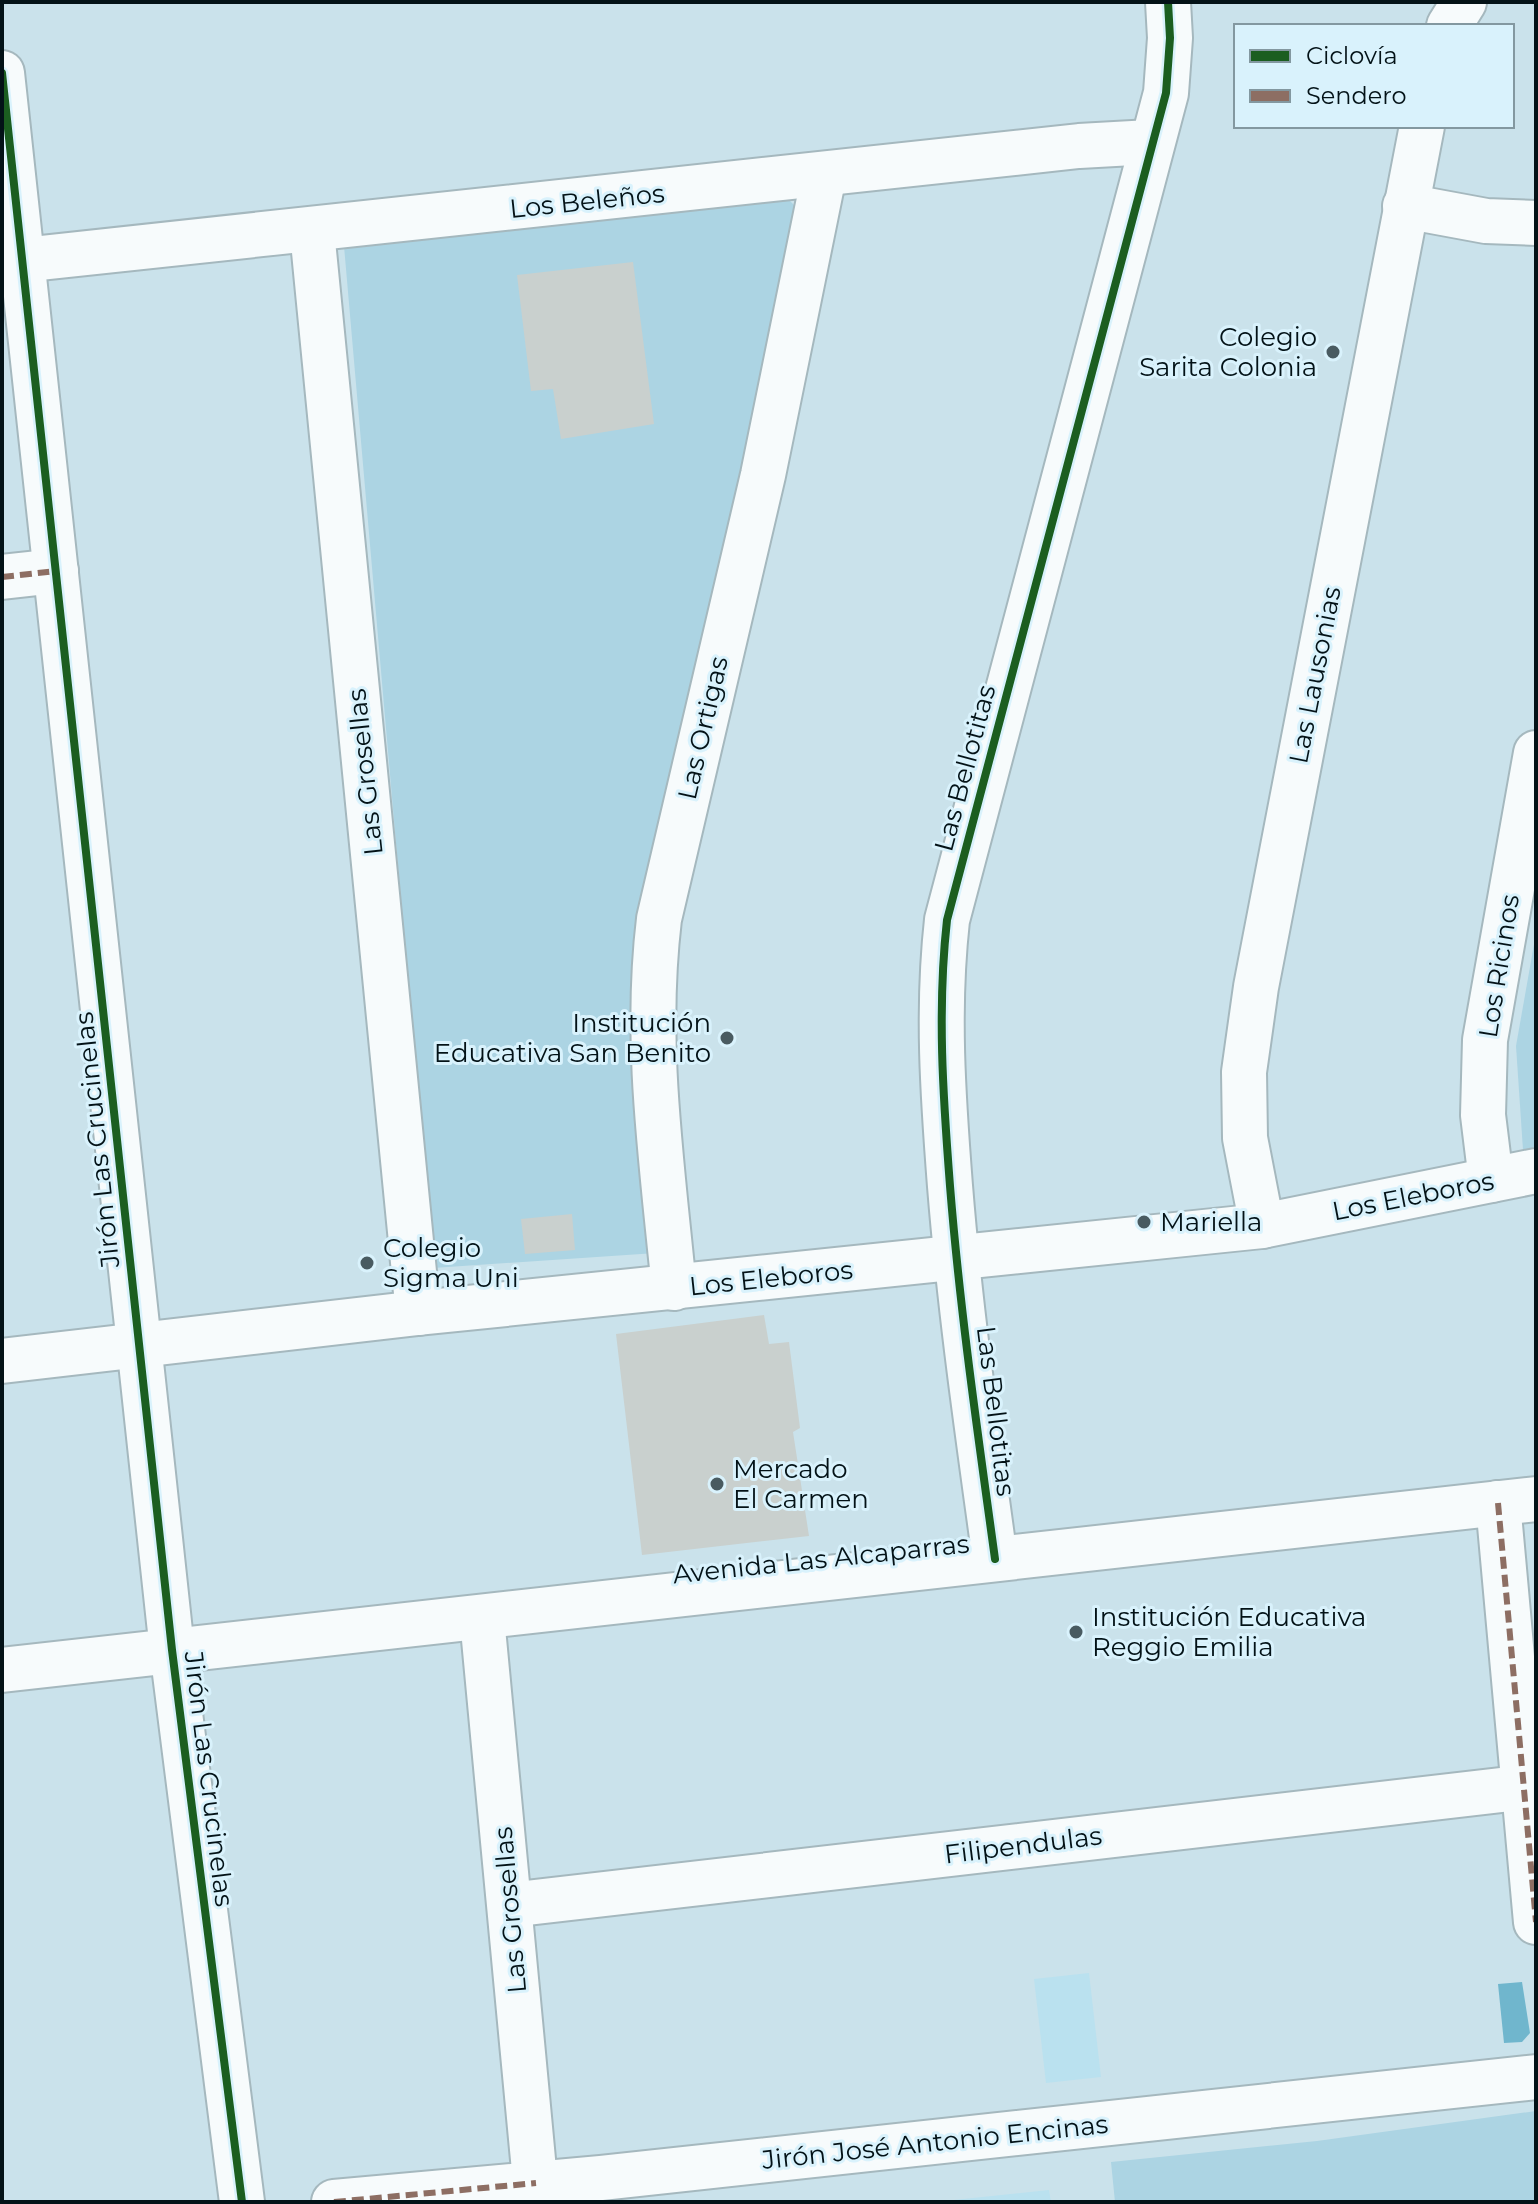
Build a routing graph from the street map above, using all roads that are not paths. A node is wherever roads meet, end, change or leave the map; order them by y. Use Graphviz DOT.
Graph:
graph roads {
  1 [pos="1168,2"];
  2 [pos="1464,2"];
  3 [pos="1450,24"];
  4 [pos="2,73"];
  5 [pos="1422,128"];
  6 [pos="1151,142"];
  7 [pos="824,175"];
  8 [pos="1405,206"];
  9 [pos="1536,223"];
  10 [pos="312,231"];
  11 [pos="22,260"];
  12 [pos="56,571"];
  13 [pos="2,577"];
  14 [pos="1536,753"];
  15 [pos="1536,1171"];
  16 [pos="1491,1180"];
  17 [pos="1262,1226"];
  18 [pos="956,1258"];
  19 [pos="674,1288"];
  20 [pos="418,1313"];
  21 [pos="139,1345"];
  22 [pos="2,1361"];
  23 [pos="1517,1501"];
  24 [pos="995,1559"];
  25 [pos="482,1618"];
  26 [pos="172,1650"];
  27 [pos="2,1670"];
  28 [pos="1529,1787"];
  29 [pos="510,1905"];
  30 [pos="1536,1922"];
  31 [pos="1536,2077"];
  32 [pos="536,2192"];
  33 [pos="242,2202"];
  34 [pos="334,2202"];
  1 -- 6 [label="street, Las Bellotitas"];
  2 -- 3 [label="street"];
  4 -- 11 [label="street, Jirón Las Crucinelas"];
  5 -- 8 [label="street, Las Lausonias"];
  6 -- 7 [label="street, Los Beleños"];
  6 -- 18 [label="street, Las Bellotitas"];
  7 -- 10 [label="street, Los Beleños"];
  7 -- 19 [label="street, Las Ortigas"];
  8 -- 9 [label="street"];
  8 -- 17 [label="street, Las Lausonias"];
  10 -- 11 [label="street, Los Beleños"];
  10 -- 20 [label="street, Las Grosellas"];
  11 -- 12 [label="street, Jirón Las Crucinelas"];
  12 -- 13 [label="street"];
  12 -- 21 [label="street, Jirón Las Crucinelas"];
  14 -- 16 [label="street, Los Ricinos"];
  15 -- 16 [label="street, Los Eleboros"];
  16 -- 17 [label="street, Los Eleboros"];
  17 -- 18 [label="street, Los Eleboros"];
  18 -- 19 [label="street, Los Eleboros"];
  18 -- 24 [label="street, Las Bellotitas"];
  19 -- 20 [label="street, Los Eleboros"];
  20 -- 21 [label="street, Los Eleboros"];
  21 -- 22 [label="street, Los Eleboros"];
  21 -- 26 [label="street, Jirón Las Crucinelas"];
  23 -- 24 [label="street, Avenida Las Alcaparras"];
  23 -- 28 [label="street"];
  24 -- 25 [label="street, Avenida Las Alcaparras"];
  25 -- 26 [label="street, Avenida Las Alcaparras"];
  25 -- 29 [label="street, Las Grosellas"];
  26 -- 27 [label="street, Avenida Las Alcaparras"];
  26 -- 33 [label="street, Jirón Las Crucinelas"];
  28 -- 29 [label="street, Filipendulas"];
  28 -- 30 [label="street"];
  29 -- 32 [label="street, Las Grosellas"];
  31 -- 32 [label="street, Jirón José Antonio Encinas"];
  32 -- 34 [label="street, Jirón José Antonio Encinas"];
}
